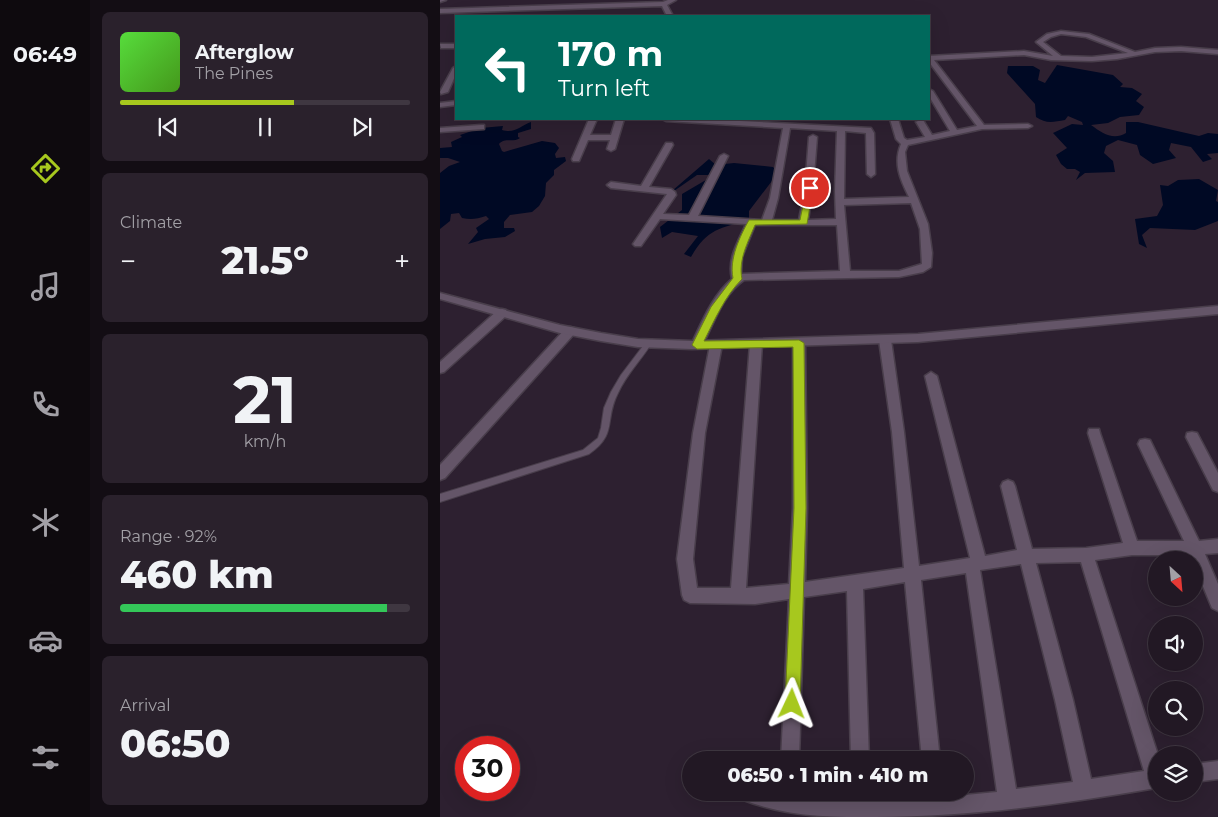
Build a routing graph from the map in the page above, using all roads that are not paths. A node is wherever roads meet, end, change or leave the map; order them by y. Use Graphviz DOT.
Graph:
graph roads {
  1 [pos="471,0"];
  2 [pos="490,0"];
  3 [pos="509,0"];
  4 [pos="526,0"];
  5 [pos="544,0"];
  6 [pos="563,0"];
  7 [pos="673,0"];
  8 [pos="629,2"];
  9 [pos="645,2"];
  10 [pos="576,3"];
  11 [pos="594,3"];
  12 [pos="612,3"];
  13 [pos="664,4"];
  14 [pos="540,7"];
  15 [pos="561,7"];
  16 [pos="504,8"];
  17 [pos="523,8"];
  18 [pos="470,9"];
  19 [pos="487,9"];
  20 [pos="443,10"];
  21 [pos="670,15"];
  22 [pos="440,16"];
  23 [pos="447,40"];
  24 [pos="455,46"];
  25 [pos="440,47"];
  26 [pos="1218,52"];
  27 [pos="1135,54"];
  28 [pos="930,58"];
  29 [pos="1059,58"];
  30 [pos="930,59"];
  31 [pos="455,70"];
  32 [pos="455,88"];
  33 [pos="444,92"];
  34 [pos="930,93"];
  35 [pos="440,100"];
  36 [pos="455,103"];
  37 [pos="440,105"];
  38 [pos="593,120"];
  39 [pos="620,120"];
  40 [pos="683,120"];
  41 [pos="895,120"];
  42 [pos="920,122"];
  43 [pos="787,126"];
  44 [pos="1028,126"];
  45 [pos="481,127"];
  46 [pos="982,127"];
  47 [pos="842,128"];
  48 [pos="440,130"];
  49 [pos="954,132"];
  50 [pos="923,133"];
  51 [pos="614,137"];
  52 [pos="813,137"];
  53 [pos="585,138"];
  54 [pos="905,143"];
  55 [pos="669,145"];
  56 [pos="611,149"];
  57 [pos="724,156"];
  58 [pos="576,160"];
  59 [pos="871,174"];
  60 [pos="611,185"];
  61 [pos="643,189"];
  62 [pos="915,200"];
  63 [pos="841,202"];
  64 [pos="657,216"];
  65 [pos="692,218"];
  66 [pos="752,222"];
  67 [pos="804,222"];
  68 [pos="841,222"];
  69 [pos="766,223"];
  70 [pos="638,244"];
  71 [pos="845,274"];
  72 [pos="738,279"];
  73 [pos="440,296"];
  74 [pos="1218,310"];
  75 [pos="502,313"];
  76 [pos="570,331"];
  77 [pos="885,340"];
  78 [pos="799,343"];
  79 [pos="648,344"];
  80 [pos="756,344"];
  81 [pos="697,345"];
  82 [pos="716,345"];
  83 [pos="440,369"];
  84 [pos="931,376"];
  85 [pos="1094,433"];
  86 [pos="1192,437"];
  87 [pos="1145,444"];
  88 [pos="440,474"];
  89 [pos="1008,486"];
  90 [pos="1218,486"];
  91 [pos="440,498"];
  92 [pos="1218,546"];
  93 [pos="1132,548"];
  94 [pos="1196,548"];
  95 [pos="1086,555"];
  96 [pos="1026,556"];
  97 [pos="975,564"];
  98 [pos="911,574"];
  99 [pos="855,583"];
  100 [pos="797,591"];
  101 [pos="738,596"];
  102 [pos="1218,603"];
  103 [pos="790,751"];
  104 [pos="860,751"];
  105 [pos="929,751"];
  106 [pos="1148,753"];
  107 [pos="1218,770"];
  108 [pos="1203,772"];
  109 [pos="1148,780"];
  110 [pos="1084,790"];
  111 [pos="974,800"];
  112 [pos="1008,800"];
  113 [pos="801,801"];
  114 [pos="898,801"];
  115 [pos="861,802"];
  1 -- 18 [label="street"];
  2 -- 19 [label="street"];
  3 -- 16 [label="street"];
  4 -- 17 [label="street"];
  5 -- 14 [label="street"];
  6 -- 15 [label="street"];
  7 -- 13 [label="street"];
  8 -- 9 [label="street"];
  8 -- 12 [label="street"];
  9 -- 13 [label="street"];
  10 -- 11 [label="street"];
  10 -- 15 [label="street"];
  11 -- 12 [label="street"];
  13 -- 21 [label="street"];
  14 -- 15 [label="street"];
  14 -- 17 [label="street"];
  16 -- 17 [label="street"];
  16 -- 19 [label="street"];
  18 -- 19 [label="street"];
  18 -- 20 [label="street"];
  20 -- 22 [label="street"];
  23 -- 25 [label="street"];
  24 -- 25 [label="street"];
  26 -- 27 [label="street"];
  27 -- 29 [label="street"];
  27 -- 29 [label="street"];
  28 -- 29 [label="street"];
  30 -- 46 [label="street"];
  31 -- 33 [label="street"];
  32 -- 33 [label="street"];
  33 -- 35 [label="street"];
  34 -- 49 [label="street"];
  36 -- 37 [label="street"];
  38 -- 53 [label="street"];
  39 -- 51 [label="street"];
  40 -- 43 [label="street"];
  41 -- 54 [label="street"];
  42 -- 50 [label="street"];
  43 -- 47 [label="street"];
  43 -- 69 [label="street"];
  44 -- 46 [label="street"];
  45 -- 48 [label="street"];
  46 -- 49 [label="street"];
  47 -- 59 [label="street"];
  47 -- 63 [label="street"];
  49 -- 50 [label="street"];
  50 -- 54 [label="street"];
  51 -- 53 [label="street"];
  51 -- 56 [label="street"];
  52 -- 67 [label="street"];
  53 -- 58 [label="street"];
  54 -- 62 [label="street"];
  55 -- 61 [label="street"];
  57 -- 65 [label="street"];
  60 -- 61 [label="street"];
  61 -- 64 [label="street"];
  62 -- 63 [label="street"];
  62 -- 71 [label="street"];
  63 -- 68 [label="street"];
  64 -- 65 [label="street"];
  64 -- 70 [label="street"];
  65 -- 66 [label="street"];
  66 -- 69 [label="street"];
  66 -- 72 [label="street"];
  67 -- 68 [label="street"];
  67 -- 69 [label="street"];
  68 -- 71 [label="street"];
  71 -- 72 [label="street"];
  72 -- 81 [label="street"];
  73 -- 75 [label="street"];
  74 -- 77 [label="street"];
  75 -- 76 [label="street"];
  75 -- 83 [label="street"];
  76 -- 79 [label="street"];
  76 -- 88 [label="street"];
  77 -- 78 [label="street"];
  77 -- 98 [label="street"];
  78 -- 80 [label="street"];
  78 -- 100 [label="street"];
  79 -- 81 [label="street"];
  79 -- 91 [label="lane"];
  80 -- 82 [label="street"];
  80 -- 101 [label="street"];
  81 -- 82 [label="street"];
  82 -- 101 [label="street"];
  84 -- 97 [label="street"];
  85 -- 93 [label="street"];
  86 -- 90 [label="street"];
  87 -- 94 [label="street"];
  89 -- 96 [label="street"];
  92 -- 94 [label="street"];
  93 -- 94 [label="street"];
  93 -- 95 [label="street"];
  94 -- 102 [label="street"];
  95 -- 96 [label="street"];
  95 -- 106 [label="street"];
  96 -- 97 [label="street"];
  96 -- 110 [label="street"];
  97 -- 98 [label="street"];
  97 -- 112 [label="street"];
  98 -- 99 [label="street"];
  98 -- 105 [label="street"];
  99 -- 100 [label="street"];
  99 -- 104 [label="street"];
  100 -- 101 [label="street"];
  100 -- 103 [label="street"];
  107 -- 108 [label="street"];
  109 -- 110 [label="street"];
  110 -- 112 [label="street"];
  111 -- 112 [label="street"];
  113 -- 115 [label="street"];
  114 -- 115 [label="street"];
}
